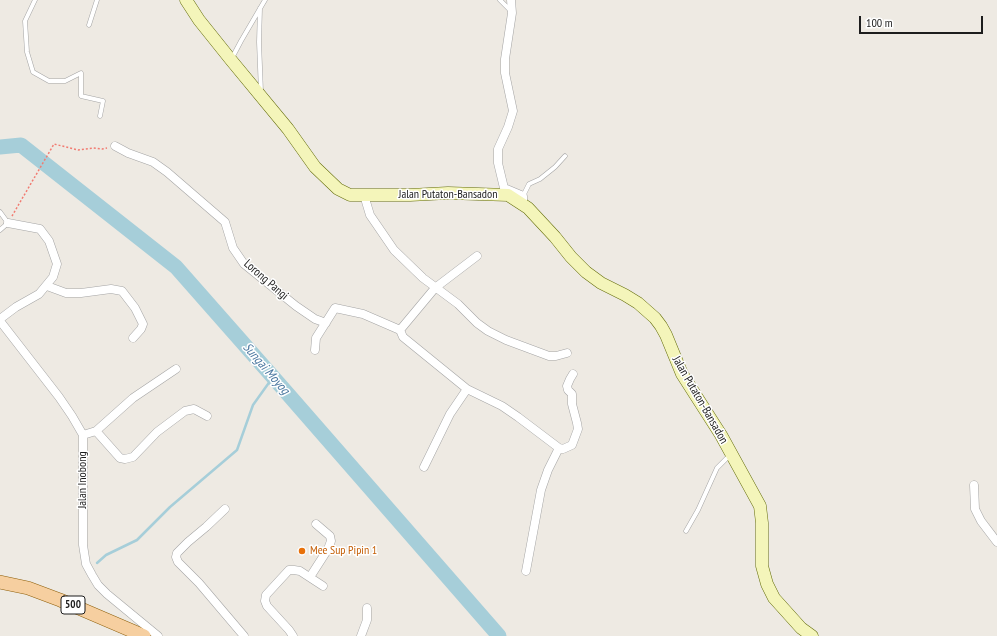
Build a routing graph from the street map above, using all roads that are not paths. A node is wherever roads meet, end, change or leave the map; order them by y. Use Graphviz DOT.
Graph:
graph roads {
  1 [pos="35,0"];
  2 [pos="97,0"];
  3 [pos="186,0"];
  4 [pos="265,0"];
  5 [pos="500,0"];
  6 [pos="511,0"];
  7 [pos="260,8"];
  8 [pos="512,13"];
  9 [pos="89,25"];
  10 [pos="231,60"];
  11 [pos="261,96"];
  12 [pos="100,116"];
  13 [pos="115,146"];
  14 [pos="565,156"];
  15 [pos="364,195"];
  16 [pos="523,200"];
  17 [pos="0,212"];
  18 [pos="8,223"];
  19 [pos="0,230"];
  20 [pos="477,256"];
  21 [pos="47,286"];
  22 [pos="435,288"];
  23 [pos="0,320"];
  24 [pos="326,323"];
  25 [pos="400,330"];
  26 [pos="133,338"];
  27 [pos="315,350"];
  28 [pos="567,353"];
  29 [pos="176,369"];
  30 [pos="573,374"];
  31 [pos="467,389"];
  32 [pos="207,416"];
  33 [pos="96,431"];
  34 [pos="83,435"];
  35 [pos="559,448"];
  36 [pos="731,454"];
  37 [pos="424,467"];
  38 [pos="974,485"];
  39 [pos="225,509"];
  40 [pos="316,524"];
  41 [pos="686,531"];
  42 [pos="997,542"];
  43 [pos="526,571"];
  44 [pos="310,578"];
  45 [pos="0,582"];
  46 [pos="323,586"];
  47 [pos="367,608"];
  48 [pos="144,636"];
  49 [pos="158,636"];
  50 [pos="244,636"];
  51 [pos="293,636"];
  52 [pos="361,636"];
  53 [pos="812,636"];
  1 -- 12 [label="lane"];
  2 -- 9 [label="lane"];
  3 -- 10 [label="street, Jalan Putaton-Bansadon"];
  4 -- 7 [label="lane"];
  5 -- 8 [label="lane"];
  6 -- 8 [label="street"];
  7 -- 10 [label="lane"];
  7 -- 11 [label="lane"];
  8 -- 16 [label="street"];
  10 -- 11 [label="street, Jalan Putaton-Bansadon"];
  11 -- 15 [label="street, Jalan Putaton-Bansadon"];
  13 -- 24 [label="street, Lorong Pangi"];
  14 -- 16 [label="lane"];
  15 -- 16 [label="street, Jalan Putaton-Bansadon"];
  15 -- 22 [label="street"];
  16 -- 36 [label="street, Jalan Putaton-Bansadon"];
  17 -- 18 [label="lane"];
  18 -- 19 [label="lane"];
  18 -- 21 [label="street"];
  20 -- 22 [label="street"];
  21 -- 23 [label="street"];
  21 -- 26 [label="street"];
  22 -- 25 [label="street"];
  22 -- 28 [label="street"];
  23 -- 34 [label="street, Jalan Inobong"];
  24 -- 25 [label="street"];
  24 -- 27 [label="street"];
  25 -- 31 [label="street"];
  29 -- 33 [label="street"];
  30 -- 35 [label="street"];
  31 -- 35 [label="street"];
  31 -- 37 [label="street"];
  32 -- 33 [label="street"];
  33 -- 34 [label="street"];
  34 -- 49 [label="street, Jalan Inobong"];
  35 -- 43 [label="street"];
  36 -- 41 [label="lane"];
  36 -- 53 [label="street, Jalan Putaton-Bansadon"];
  38 -- 42 [label="street"];
  39 -- 50 [label="street"];
  40 -- 44 [label="street"];
  44 -- 46 [label="street"];
  44 -- 51 [label="street"];
  45 -- 48 [label="main road, 500"];
  47 -- 52 [label="street"];
}
